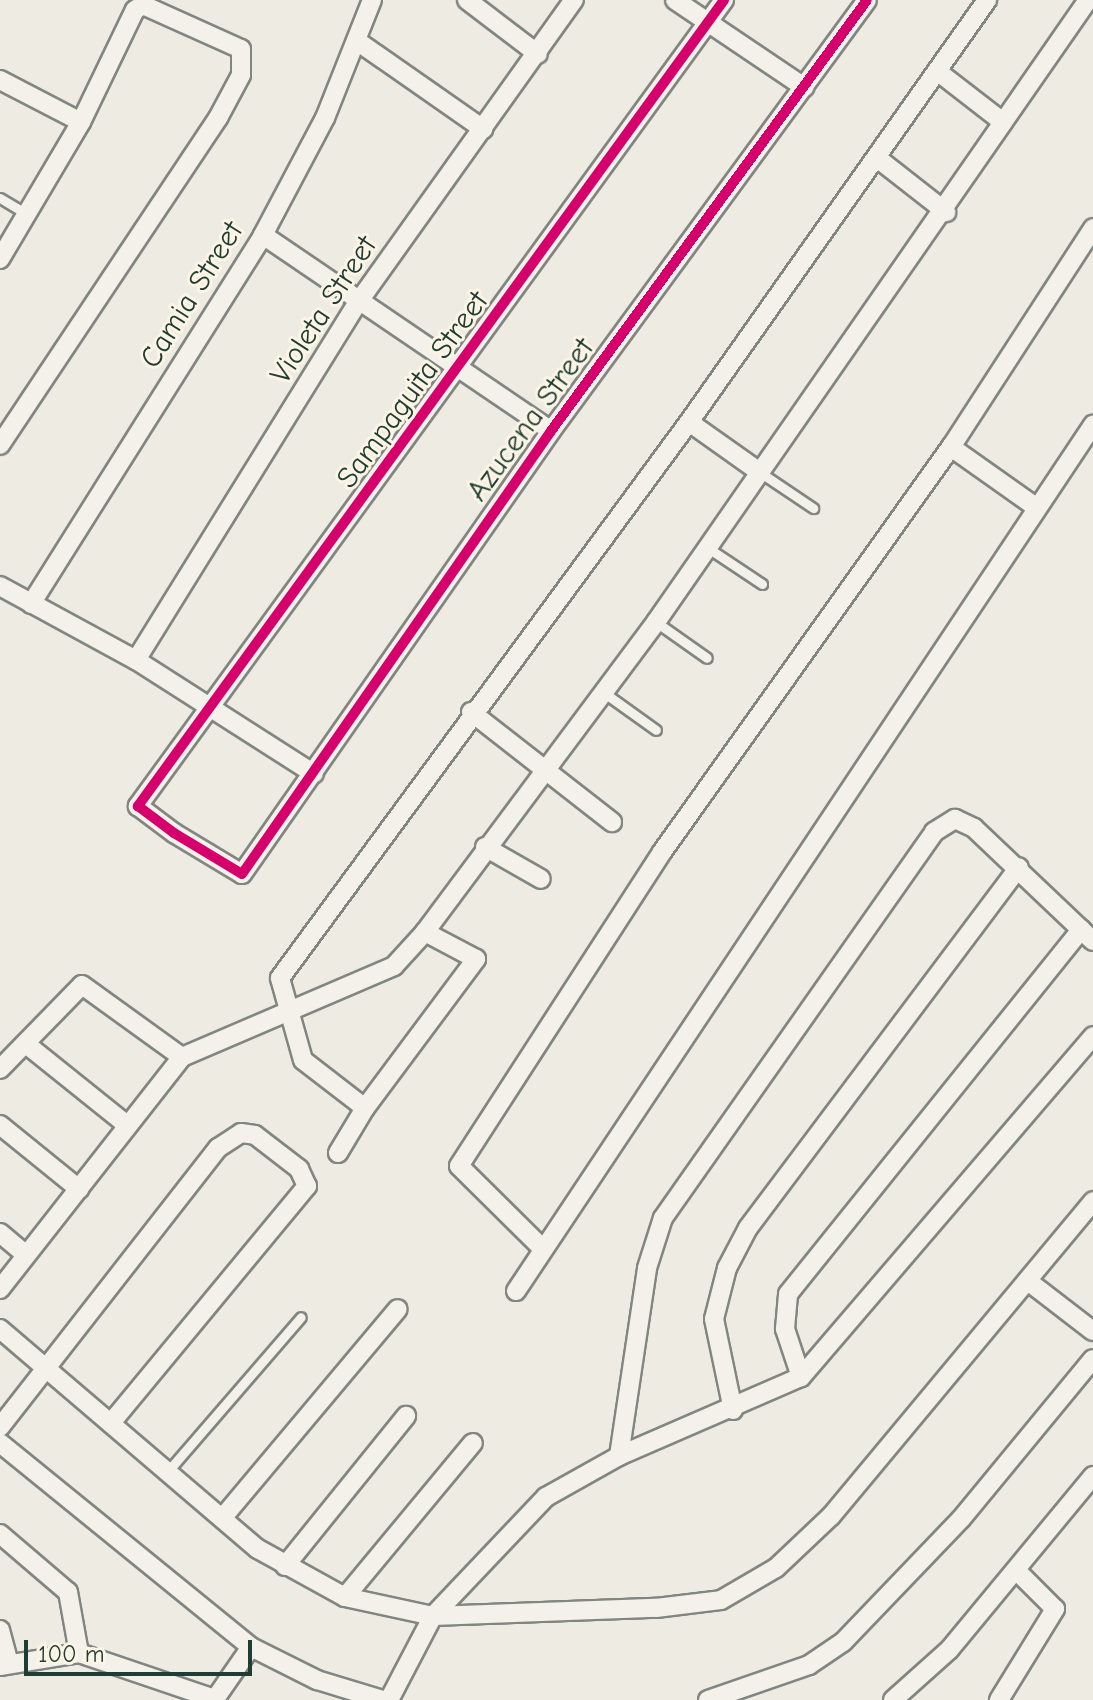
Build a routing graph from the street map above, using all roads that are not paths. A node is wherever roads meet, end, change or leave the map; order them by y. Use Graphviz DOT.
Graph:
graph roads {
  1 [pos="372,0"];
  2 [pos="467,0"];
  3 [pos="574,0"];
  4 [pos="675,0"];
  5 [pos="724,0"];
  6 [pos="867,0"];
  7 [pos="987,0"];
  8 [pos="1088,0"];
  9 [pos="708,21"];
  10 [pos="357,41"];
  11 [pos="538,54"];
  12 [pos="937,71"];
  13 [pos="0,80"];
  14 [pos="804,87"];
  15 [pos="81,122"];
  16 [pos="1003,122"];
  17 [pos="483,129"];
  18 [pos="877,158"];
  19 [pos="0,198"];
  20 [pos="946,212"];
  21 [pos="25,213"];
  22 [pos="1093,228"];
  23 [pos="263,235"];
  24 [pos="0,259"];
  25 [pos="359,301"];
  26 [pos="462,365"];
  27 [pos="689,422"];
  28 [pos="1093,425"];
  29 [pos="551,431"];
  30 [pos="0,445"];
  31 [pos="951,447"];
  32 [pos="761,473"];
  33 [pos="813,508"];
  34 [pos="1037,508"];
  35 [pos="708,548"];
  36 [pos="762,584"];
  37 [pos="0,586"];
  38 [pos="31,604"];
  39 [pos="656,622"];
  40 [pos="707,658"];
  41 [pos="136,660"];
  42 [pos="603,692"];
  43 [pos="208,709"];
  44 [pos="471,712"];
  45 [pos="656,730"];
  46 [pos="540,771"];
  47 [pos="314,774"];
  48 [pos="612,822"];
  49 [pos="485,847"];
  50 [pos="1019,867"];
  51 [pos="242,874"];
  52 [pos="541,879"];
  53 [pos="425,932"];
  54 [pos="1087,935"];
  55 [pos="288,1009"];
  56 [pos="1093,1036"];
  57 [pos="26,1044"];
  58 [pos="182,1057"];
  59 [pos="0,1069"];
  60 [pos="365,1108"];
  61 [pos="0,1125"];
  62 [pos="127,1125"];
  63 [pos="338,1153"];
  64 [pos="79,1189"];
  65 [pos="1093,1201"];
  66 [pos="0,1233"];
  67 [pos="543,1249"];
  68 [pos="26,1255"];
  69 [pos="1028,1281"];
  70 [pos="0,1289"];
  71 [pos="516,1291"];
  72 [pos="398,1309"];
  73 [pos="301,1317"];
  74 [pos="0,1329"];
  75 [pos="1093,1331"];
  76 [pos="1093,1359"];
  77 [pos="47,1366"];
  78 [pos="801,1377"];
  79 [pos="733,1410"];
  80 [pos="406,1416"];
  81 [pos="111,1423"];
  82 [pos="0,1427"];
  83 [pos="0,1443"];
  84 [pos="473,1443"];
  85 [pos="619,1456"];
  86 [pos="168,1471"];
  87 [pos="1093,1476"];
  88 [pos="224,1516"];
  89 [pos="0,1534"];
  90 [pos="285,1566"];
  91 [pos="1017,1571"];
  92 [pos="345,1597"];
  93 [pos="433,1616"];
  94 [pos="0,1630"];
  95 [pos="251,1647"];
  96 [pos="79,1653"];
  97 [pos="5,1665"];
  98 [pos="386,1700"];
  99 [pos="708,1700"];
  100 [pos="893,1700"];
  101 [pos="999,1700"];
  1 -- 10 [label="street, Camia Street"];
  2 -- 11 [label="street"];
  3 -- 11 [label="street, Violeta Street"];
  4 -- 9 [label="street"];
  5 -- 9 [label="street, Sampaguita Street"];
  6 -- 14 [label="street, Azucena Street"];
  7 -- 12 [label="street"];
  8 -- 16 [label="street"];
  9 -- 14 [label="street"];
  9 -- 26 [label="street, Sampaguita Street"];
  10 -- 17 [label="street"];
  10 -- 23 [label="street, Camia Street"];
  11 -- 17 [label="street, Violeta Street"];
  12 -- 16 [label="street"];
  12 -- 18 [label="street"];
  13 -- 15 [label="street"];
  14 -- 29 [label="street, Azucena Street"];
  15 -- 21 [label="street"];
  15 -- 30 [label="street"];
  16 -- 20 [label="street"];
  17 -- 25 [label="street, Violeta Street"];
  18 -- 20 [label="street"];
  18 -- 27 [label="street"];
  19 -- 21 [label="lane"];
  20 -- 32 [label="street"];
  21 -- 24 [label="street"];
  22 -- 31 [label="street"];
  23 -- 25 [label="street"];
  23 -- 38 [label="street, Camia Street"];
  25 -- 26 [label="street"];
  25 -- 41 [label="street, Violeta Street"];
  26 -- 29 [label="street"];
  26 -- 43 [label="street, Sampaguita Street"];
  27 -- 32 [label="street"];
  27 -- 44 [label="street"];
  28 -- 34 [label="street"];
  29 -- 47 [label="street, Azucena Street"];
  31 -- 34 [label="street"];
  31 -- 67 [label="street"];
  32 -- 33 [label="lane"];
  32 -- 35 [label="street"];
  34 -- 67 [label="street"];
  35 -- 36 [label="lane"];
  35 -- 39 [label="street"];
  37 -- 38 [label="street"];
  38 -- 41 [label="street"];
  39 -- 40 [label="lane"];
  39 -- 42 [label="street"];
  41 -- 43 [label="street"];
  42 -- 45 [label="lane"];
  42 -- 46 [label="street"];
  43 -- 47 [label="street"];
  43 -- 51 [label="street, Sampaguita Street"];
  44 -- 46 [label="street"];
  44 -- 55 [label="street"];
  46 -- 48 [label="street"];
  46 -- 49 [label="street"];
  47 -- 51 [label="street, Azucena Street"];
  49 -- 52 [label="street"];
  49 -- 53 [label="street"];
  50 -- 54 [label="street"];
  50 -- 79 [label="street"];
  50 -- 85 [label="street"];
  53 -- 55 [label="street"];
  53 -- 60 [label="street"];
  54 -- 78 [label="street"];
  55 -- 58 [label="street"];
  55 -- 60 [label="street"];
  56 -- 78 [label="street"];
  57 -- 58 [label="street"];
  57 -- 59 [label="street"];
  57 -- 62 [label="street"];
  58 -- 62 [label="street"];
  60 -- 63 [label="street"];
  61 -- 64 [label="street"];
  62 -- 64 [label="street"];
  64 -- 68 [label="street"];
  65 -- 69 [label="street"];
  66 -- 68 [label="street"];
  67 -- 71 [label="street"];
  68 -- 70 [label="street"];
  69 -- 75 [label="street"];
  69 -- 93 [label="street"];
  72 -- 88 [label="street"];
  73 -- 86 [label="lane"];
  74 -- 77 [label="street"];
  76 -- 99 [label="street"];
  77 -- 81 [label="street"];
  77 -- 81 [label="street"];
  77 -- 82 [label="street"];
  78 -- 79 [label="street"];
  79 -- 85 [label="street"];
  80 -- 90 [label="street"];
  81 -- 86 [label="street"];
  83 -- 95 [label="street"];
  84 -- 92 [label="street"];
  85 -- 93 [label="street"];
  86 -- 88 [label="street"];
  87 -- 91 [label="street"];
  88 -- 90 [label="street"];
  89 -- 96 [label="street"];
  90 -- 92 [label="street"];
  91 -- 100 [label="street"];
  91 -- 101 [label="street"];
  92 -- 93 [label="street"];
  93 -- 98 [label="street"];
  94 -- 97 [label="street"];
  95 -- 96 [label="street"];
  95 -- 98 [label="street"];
  96 -- 97 [label="street"];
}
